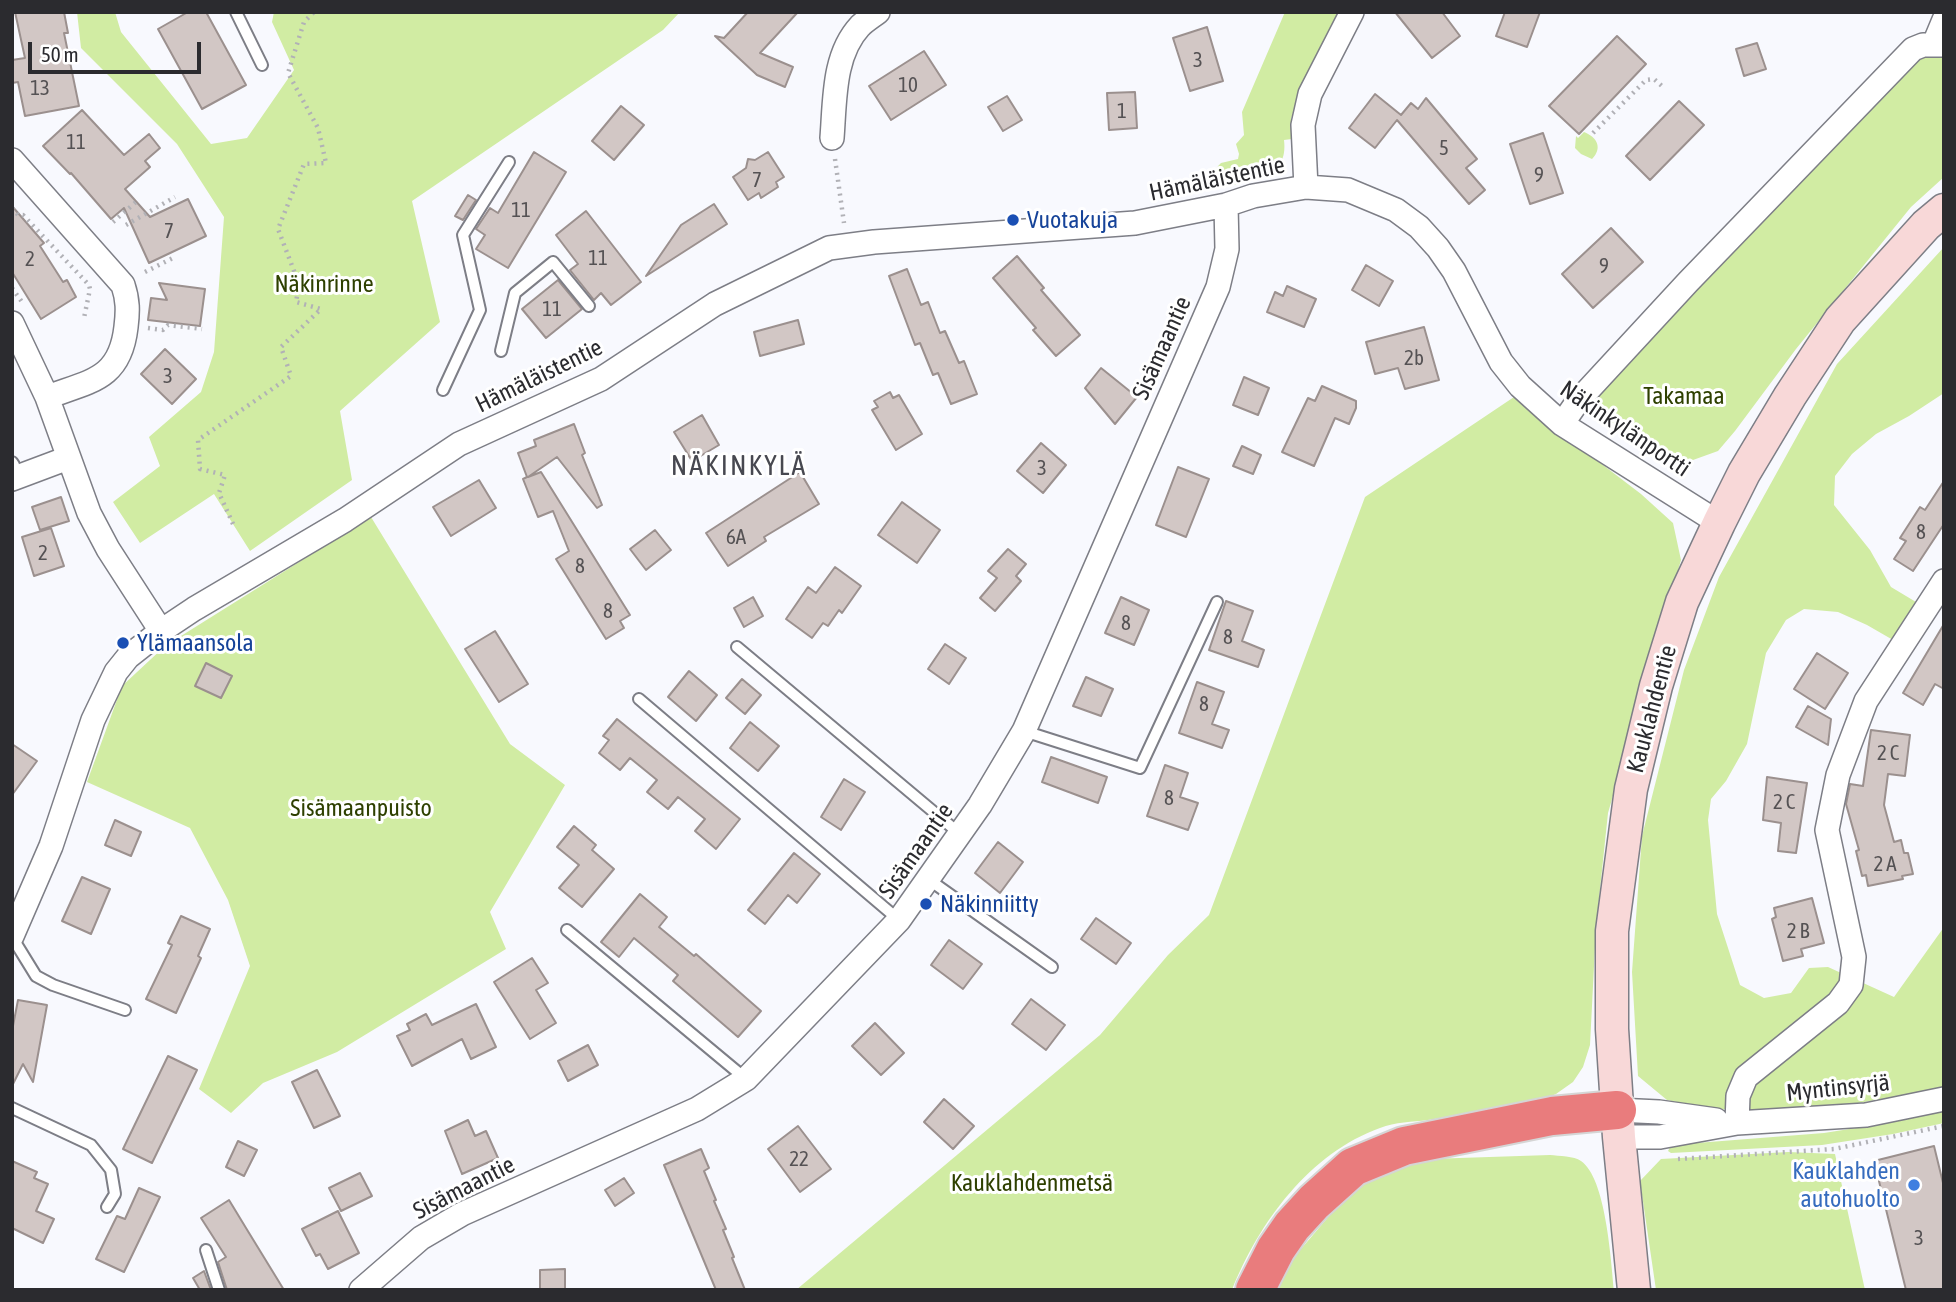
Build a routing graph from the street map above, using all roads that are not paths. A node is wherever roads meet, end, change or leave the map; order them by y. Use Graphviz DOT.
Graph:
graph roads {
  1 [pos="236,12"];
  2 [pos="878,12"];
  3 [pos="1352,12"];
  4 [pos="1944,20"];
  5 [pos="1939,44"];
  6 [pos="262,65"];
  7 [pos="832,138"];
  8 [pos="12,160"];
  9 [pos="509,162"];
  10 [pos="1306,187"];
  11 [pos="1226,205"];
  12 [pos="1944,210"];
  13 [pos="589,306"];
  14 [pos="12,323"];
  15 [pos="501,351"];
  16 [pos="443,390"];
  17 [pos="47,397"];
  18 [pos="1562,424"];
  19 [pos="68,458"];
  20 [pos="13,469"];
  21 [pos="1718,523"];
  22 [pos="1944,581"];
  23 [pos="1217,602"];
  24 [pos="161,631"];
  25 [pos="737,647"];
  26 [pos="639,699"];
  27 [pos="1024,731"];
  28 [pos="960,834"];
  29 [pos="928,879"];
  30 [pos="899,920"];
  31 [pos="567,930"];
  32 [pos="12,937"];
  33 [pos="1052,967"];
  34 [pos="125,1010"];
  35 [pos="746,1079"];
  36 [pos="1944,1099"];
  37 [pos="12,1108"];
  38 [pos="1737,1123"];
  39 [pos="1618,1124"];
  40 [pos="107,1207"];
  41 [pos="206,1250"];
  42 [pos="219,1290"];
  43 [pos="361,1290"];
  44 [pos="1255,1290"];
  45 [pos="1634,1290"];
  1 -- 6 [label="lane"];
  2 -- 7 [label="street"];
  3 -- 10 [label="street"];
  4 -- 5 [label="street"];
  5 -- 18 [label="street"];
  8 -- 17 [label="street"];
  9 -- 16 [label="lane"];
  10 -- 11 [label="street, Hämäläistentie"];
  10 -- 18 [label="street, Näkinkylänportti"];
  11 -- 24 [label="street, Hämäläistentie"];
  11 -- 27 [label="street, Sisämaantie"];
  12 -- 21 [label="street, Kauklahdentie"];
  13 -- 15 [label="lane"];
  14 -- 17 [label="street"];
  17 -- 19 [label="street"];
  18 -- 21 [label="street, Näkinkylänportti"];
  19 -- 20 [label="street"];
  19 -- 24 [label="street"];
  21 -- 39 [label="street, Kauklahdentie"];
  22 -- 38 [label="street"];
  23 -- 27 [label="lane"];
  24 -- 32 [label="street, Hämäläistentie"];
  25 -- 28 [label="lane"];
  26 -- 30 [label="lane"];
  27 -- 28 [label="street, Sisämaantie"];
  28 -- 29 [label="street, Sisämaantie"];
  29 -- 30 [label="street, Sisämaantie"];
  29 -- 33 [label="lane"];
  30 -- 35 [label="street, Sisämaantie"];
  31 -- 35 [label="lane"];
  32 -- 34 [label="lane"];
  35 -- 43 [label="street, Sisämaantie"];
  36 -- 38 [label="street, Myntinsyrjä"];
  37 -- 40 [label="lane"];
  38 -- 39 [label="street, Myntinsyrjä"];
  39 -- 44 [label="highway"];
  39 -- 45 [label="street, Kauklahdentie"];
  41 -- 42 [label="lane"];
}
